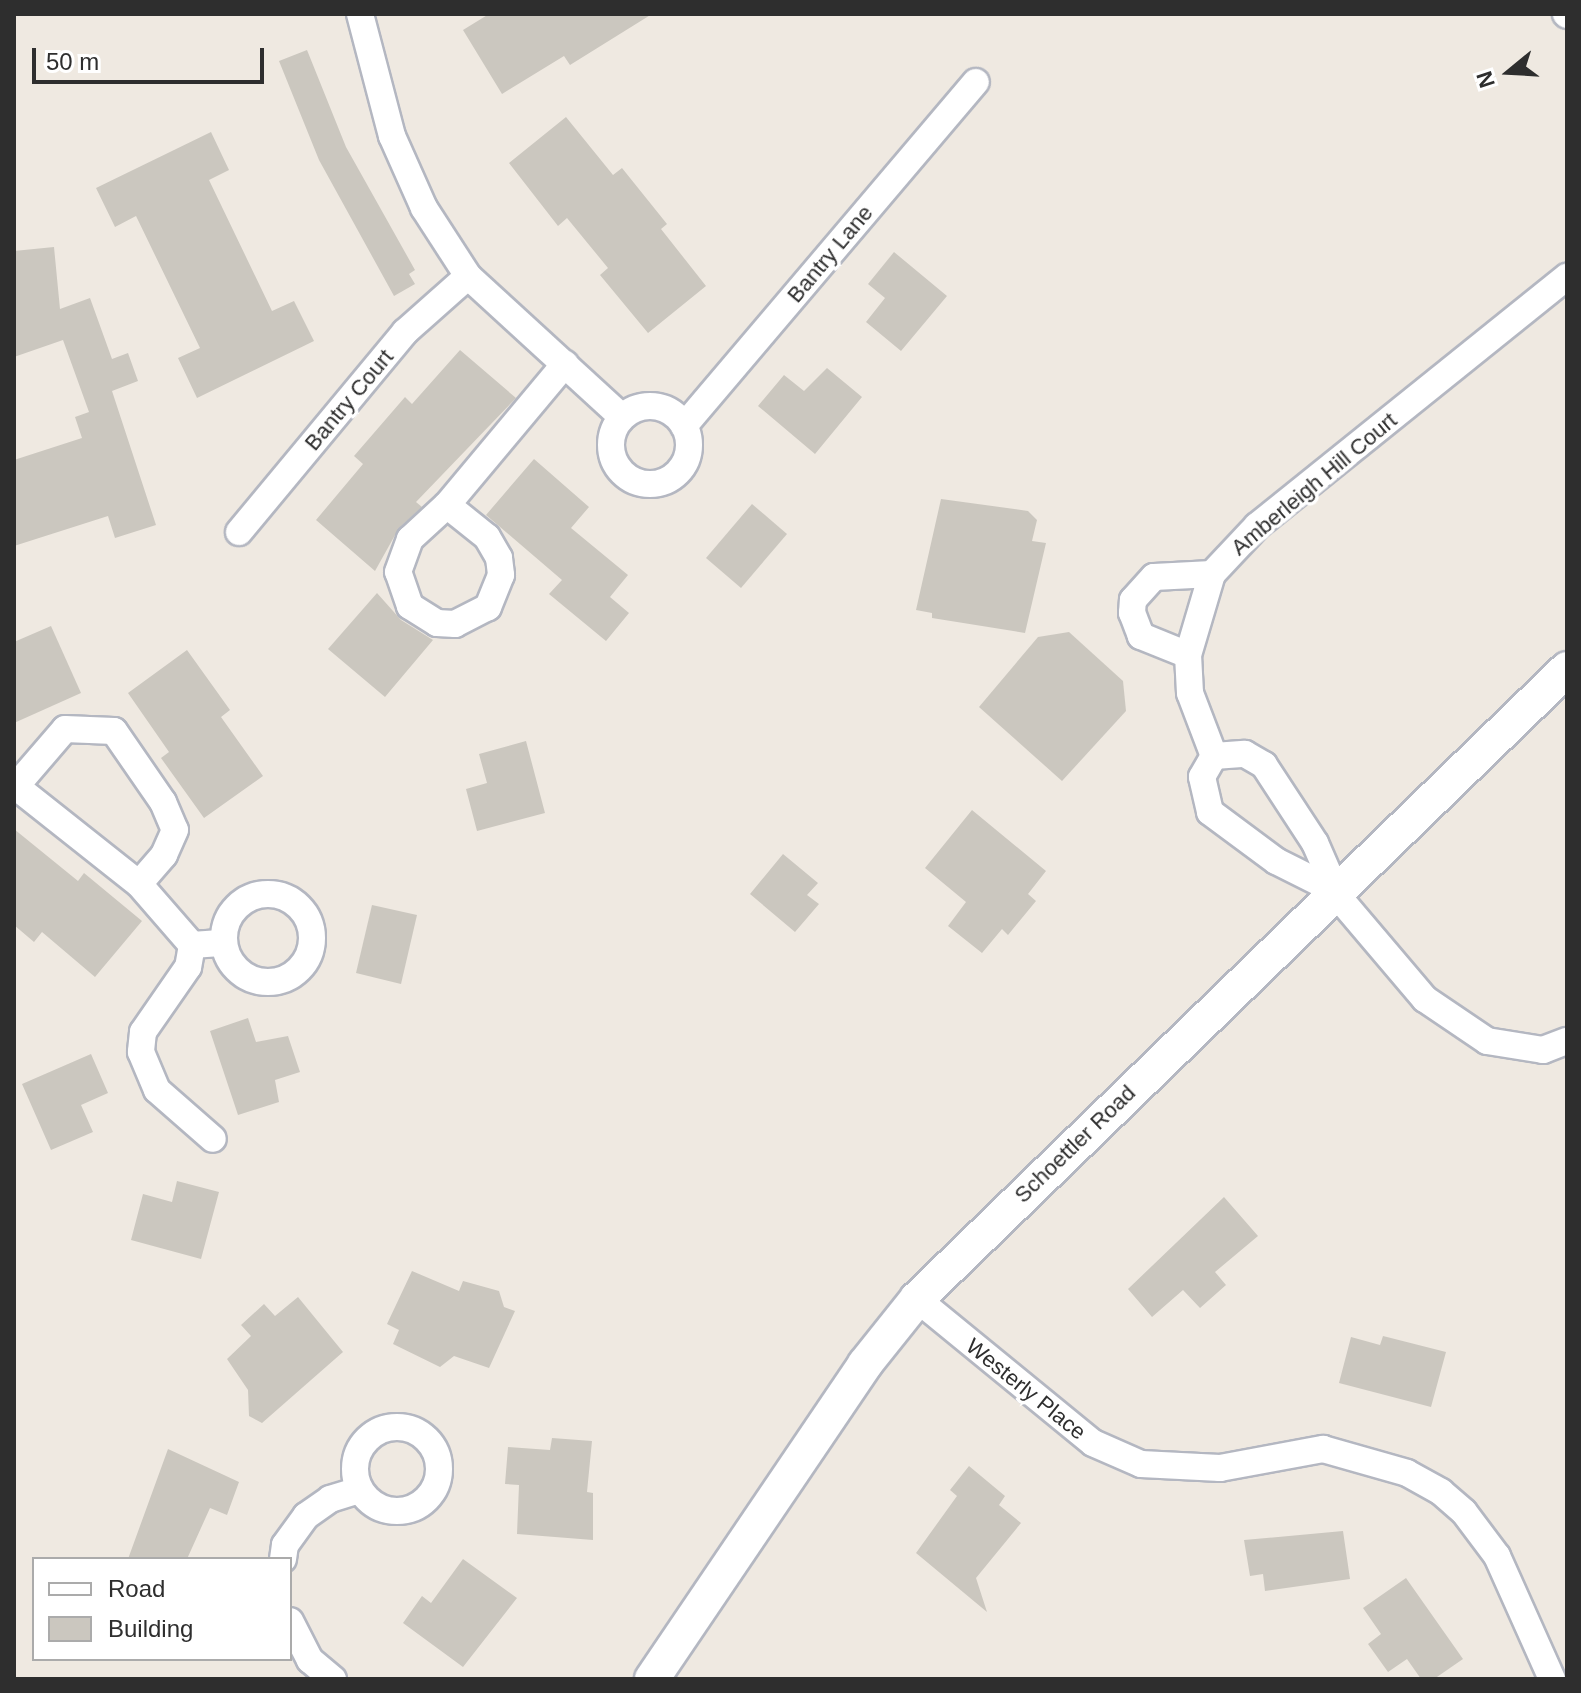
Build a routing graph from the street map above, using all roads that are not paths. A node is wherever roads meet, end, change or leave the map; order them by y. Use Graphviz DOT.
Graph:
graph roads {
  1 [pos="360,14"];
  2 [pos="976,82"];
  3 [pos="468,276"];
  4 [pos="1567,277"];
  5 [pos="565,364"];
  6 [pos="622,417"];
  7 [pos="684,426"];
  8 [pos="447,505"];
  9 [pos="239,532"];
  10 [pos="1212,574"];
  11 [pos="1188,655"];
  12 [pos="1567,669"];
  13 [pos="1214,756"];
  14 [pos="15,786"];
  15 [pos="139,884"];
  16 [pos="1335,892"];
  17 [pos="224,943"];
  18 [pos="192,945"];
  19 [pos="1567,1041"];
  20 [pos="213,1139"];
  21 [pos="917,1299"];
  22 [pos="360,1490"];
  23 [pos="283,1557"];
  24 [pos="292,1625"];
  25 [pos="333,1679"];
  26 [pos="652,1679"];
  27 [pos="1552,1679"];
  1 -- 3 [label="street"];
  2 -- 7 [label="street, Bantry Lane"];
  3 -- 5 [label="street"];
  3 -- 9 [label="street, Bantry Court"];
  4 -- 10 [label="street, Amberleigh Hill Court"];
  5 -- 6 [label="street"];
  5 -- 8 [label="street"];
  6 -- 7 [label="street"];
  6 -- 7 [label="street"];
  8 -- 8 [label="street"];
  10 -- 11 [label="street, Amberleigh Hill Court"];
  10 -- 11 [label="street"];
  11 -- 13 [label="street, Amberleigh Hill Court"];
  12 -- 16 [label="street, Schoettler Road"];
  13 -- 16 [label="street"];
  13 -- 16 [label="street"];
  14 -- 15 [label="street"];
  14 -- 15 [label="street"];
  15 -- 18 [label="street"];
  16 -- 19 [label="street"];
  16 -- 21 [label="street, Schoettler Road"];
  17 -- 18 [label="street"];
  18 -- 20 [label="street"];
  21 -- 26 [label="street, Schoettler Road"];
  21 -- 27 [label="street, Westerly Place"];
  22 -- 23 [label="street"];
  24 -- 25 [label="street"];
}
